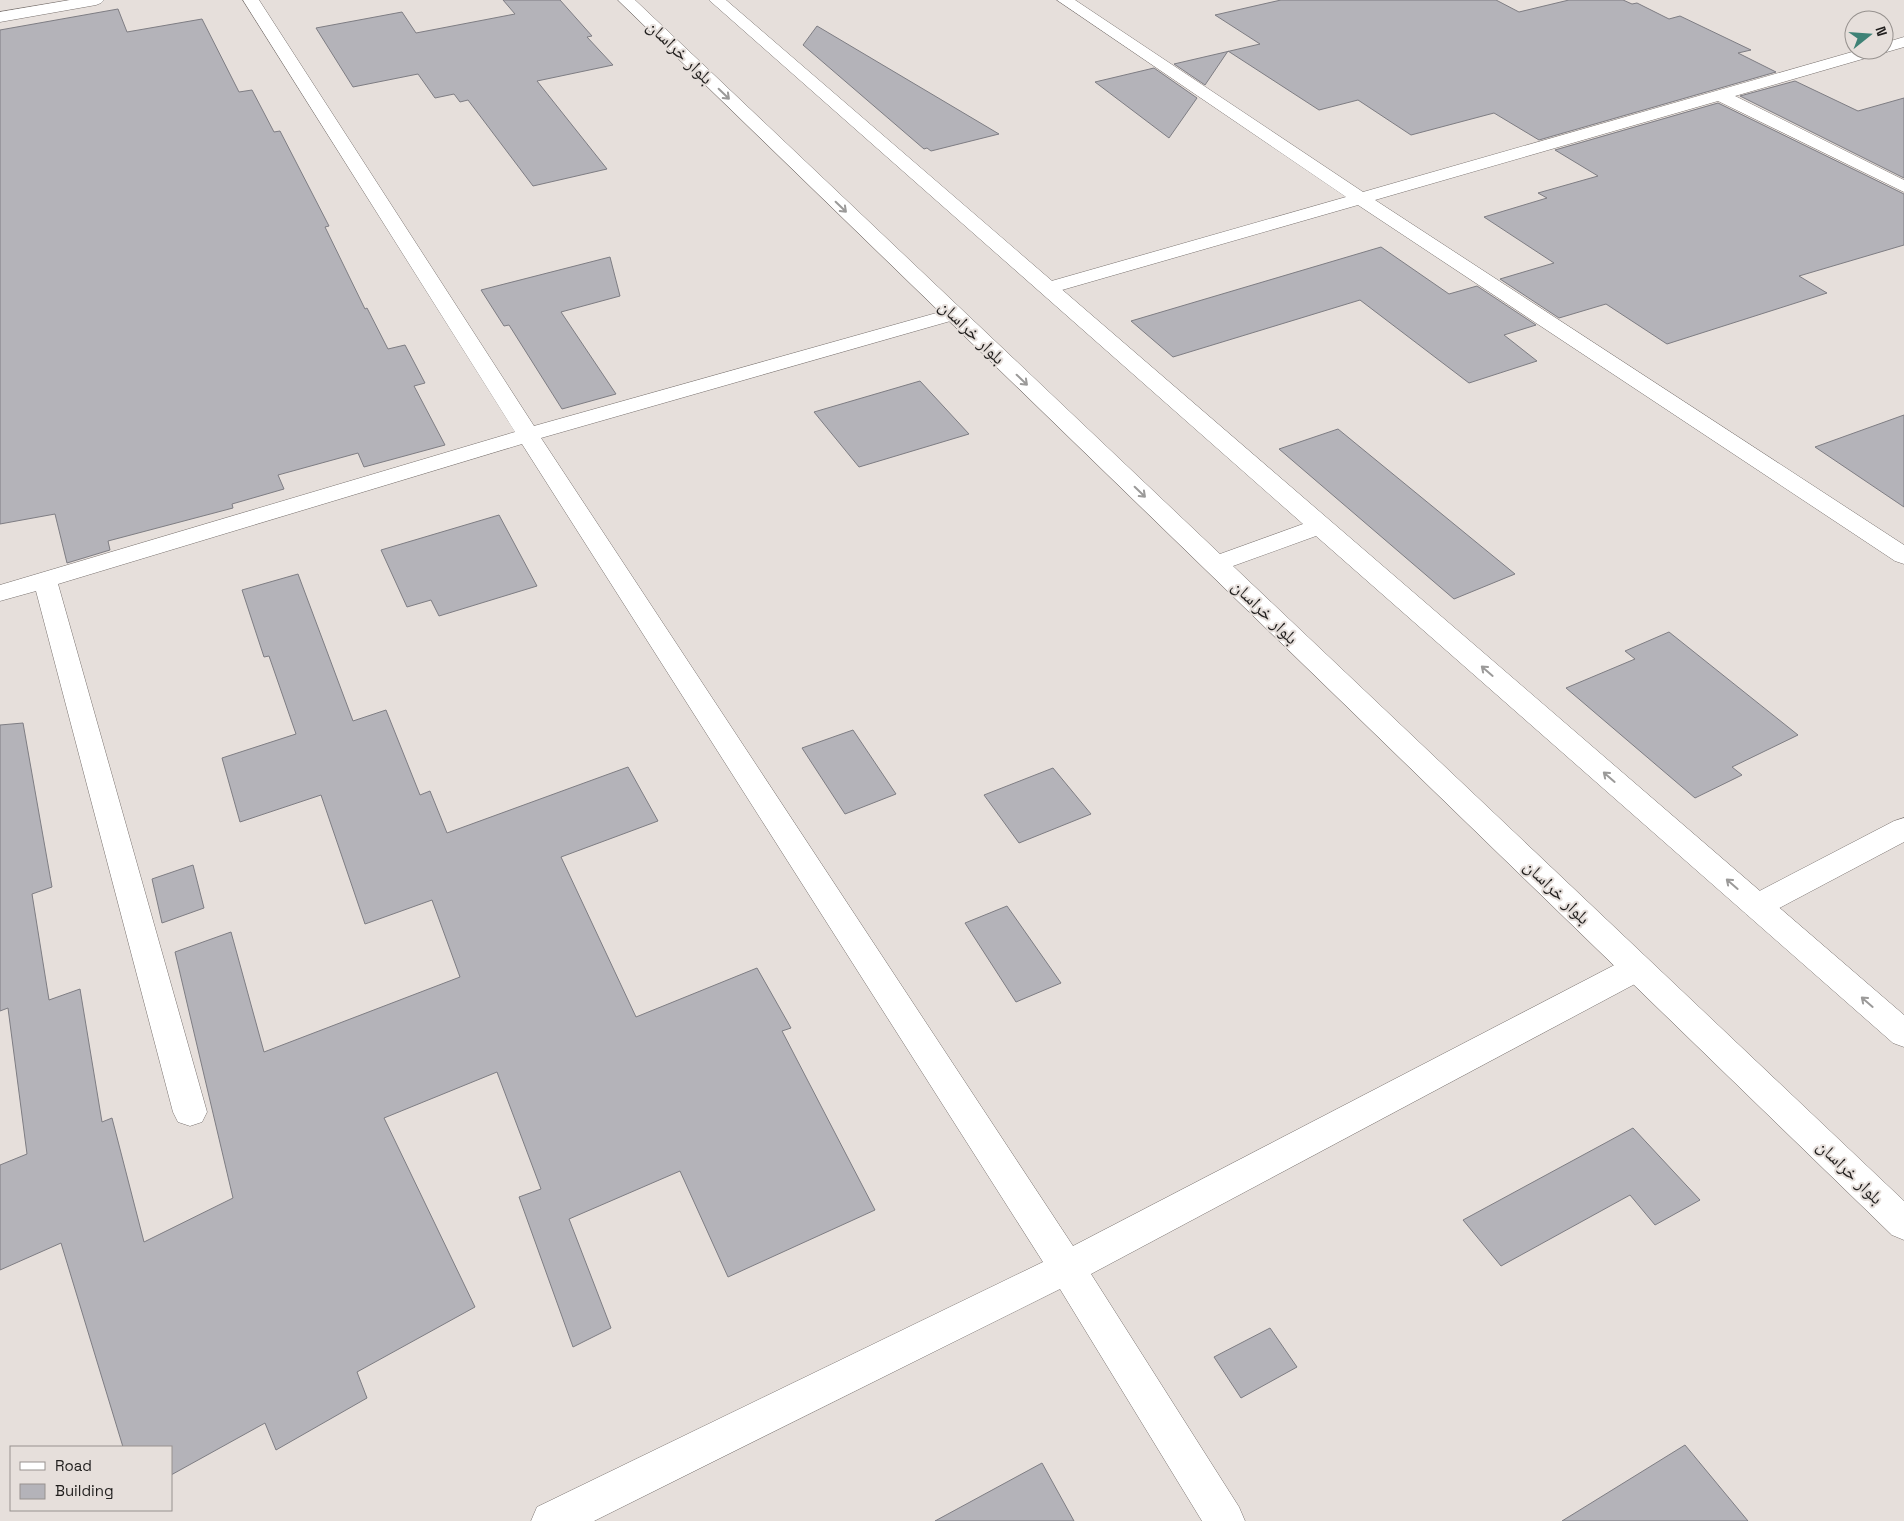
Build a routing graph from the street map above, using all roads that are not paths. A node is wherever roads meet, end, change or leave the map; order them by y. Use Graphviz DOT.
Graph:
graph roads {
  1 [pos="96,0"];
  2 [pos="251,0"];
  3 [pos="626,0"];
  4 [pos="717,0"];
  5 [pos="1064,0"];
  6 [pos="0,17"];
  7 [pos="1844,59"];
  8 [pos="1718,94"];
  9 [pos="1904,187"];
  10 [pos="1362,199"];
  11 [pos="1048,288"];
  12 [pos="954,314"];
  13 [pos="528,434"];
  14 [pos="1321,526"];
  15 [pos="1904,556"];
  16 [pos="1216,564"];
  17 [pos="45,580"];
  18 [pos="0,594"];
  19 [pos="1904,829"];
  20 [pos="1756,906"];
  21 [pos="1637,968"];
  22 [pos="1904,1034"];
  23 [pos="190,1112"];
  24 [pos="1904,1224"];
  25 [pos="1067,1268"];
  26 [pos="551,1521"];
  27 [pos="1225,1521"];
  1 -- 6 [label="street"];
  2 -- 13 [label="street"];
  3 -- 12 [label="street, بلوار خراسان, one-way"];
  4 -- 11 [label="street"];
  5 -- 10 [label="street"];
  7 -- 8 [label="street"];
  8 -- 9 [label="street"];
  8 -- 10 [label="street"];
  10 -- 11 [label="street"];
  10 -- 15 [label="street"];
  11 -- 14 [label="street"];
  12 -- 13 [label="street"];
  12 -- 16 [label="street, بلوار خراسان, one-way"];
  13 -- 17 [label="street"];
  13 -- 25 [label="street"];
  14 -- 16 [label="street"];
  20 -- 14 [label="street, one-way"];
  16 -- 21 [label="street, بلوار خراسان"];
  17 -- 18 [label="street"];
  17 -- 23 [label="street"];
  19 -- 20 [label="street"];
  22 -- 20 [label="street, one-way"];
  21 -- 24 [label="street, بلوار خراسان"];
  21 -- 25 [label="street"];
  25 -- 26 [label="street"];
  25 -- 27 [label="street"];
}
